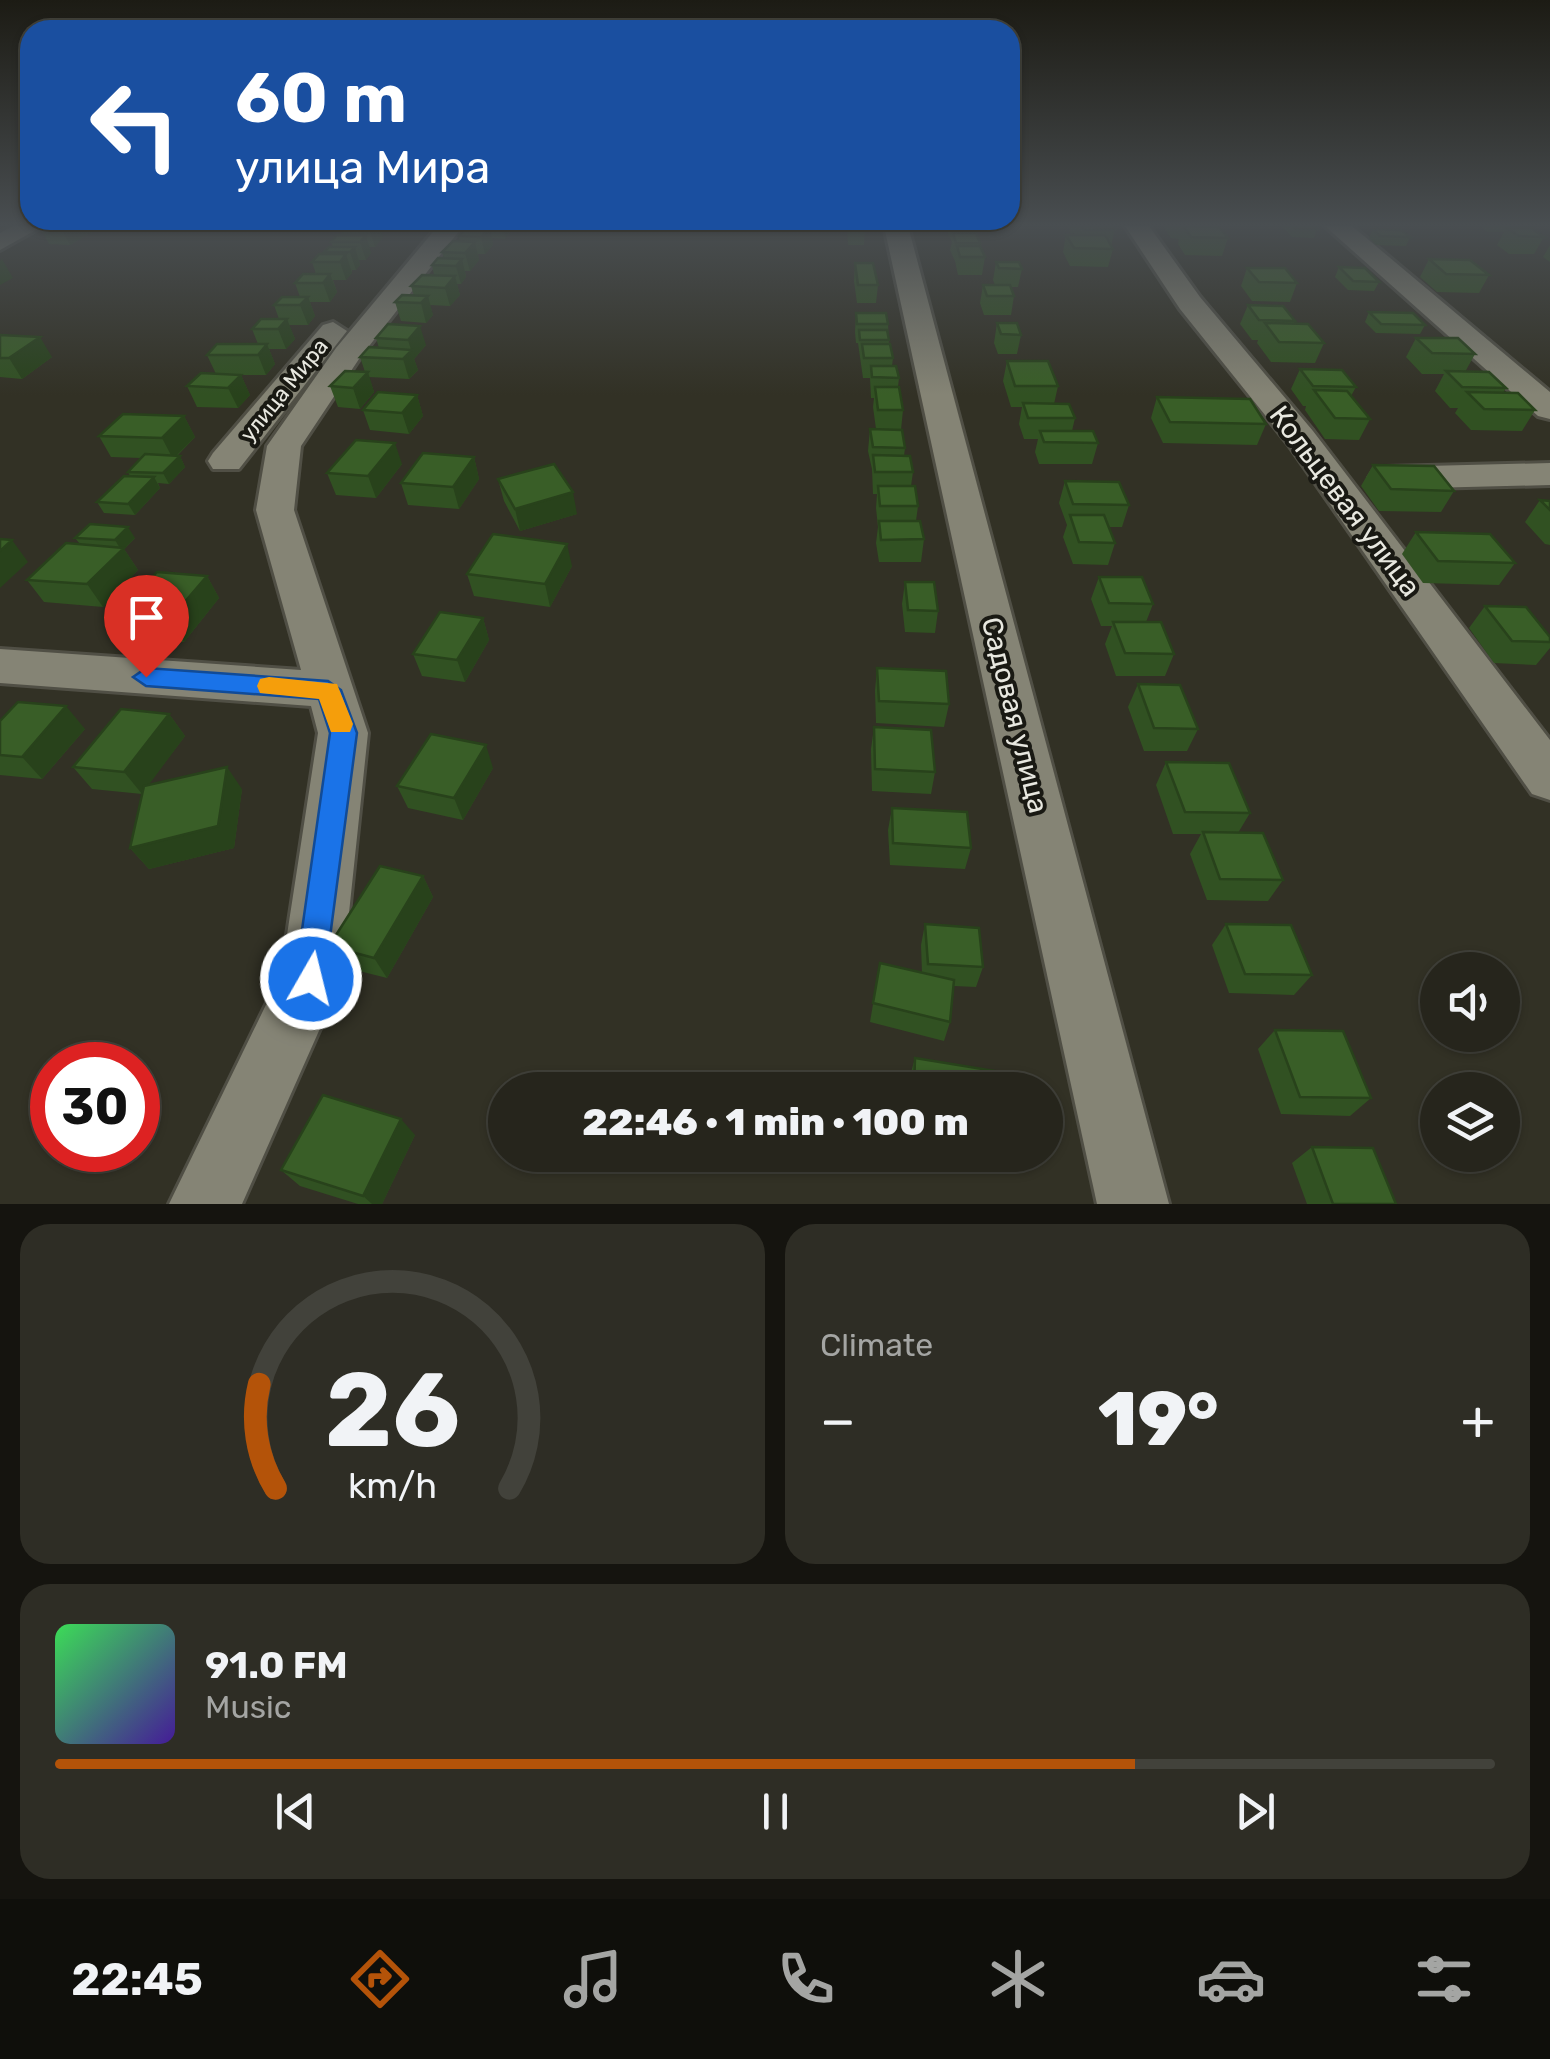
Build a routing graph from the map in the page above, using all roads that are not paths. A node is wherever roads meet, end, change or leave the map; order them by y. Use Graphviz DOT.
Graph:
graph roads {
  1 [pos="373,282"];
  2 [pos="405,282"];
  3 [pos="910,282"];
  4 [pos="1175,282"];
  5 [pos="1403,282"];
  6 [pos="1550,409"];
  7 [pos="226,461"];
  8 [pos="1550,474"];
  9 [pos="1332,480"];
  10 [pos="0,666"];
  11 [pos="328,690"];
  12 [pos="1550,779"];
  13 [pos="206,1204"];
  14 [pos="1133,1204"];
  1 -- 7 [label="street, улица Мира"];
  2 -- 11 [label="street, улица Мира"];
  3 -- 14 [label="street, Садовая улица"];
  4 -- 9 [label="street, Кольцевая улица"];
  5 -- 6 [label="street"];
  8 -- 9 [label="street"];
  9 -- 12 [label="street, Кольцевая улица"];
  10 -- 11 [label="street"];
  11 -- 13 [label="street, улица Мира"];
}
